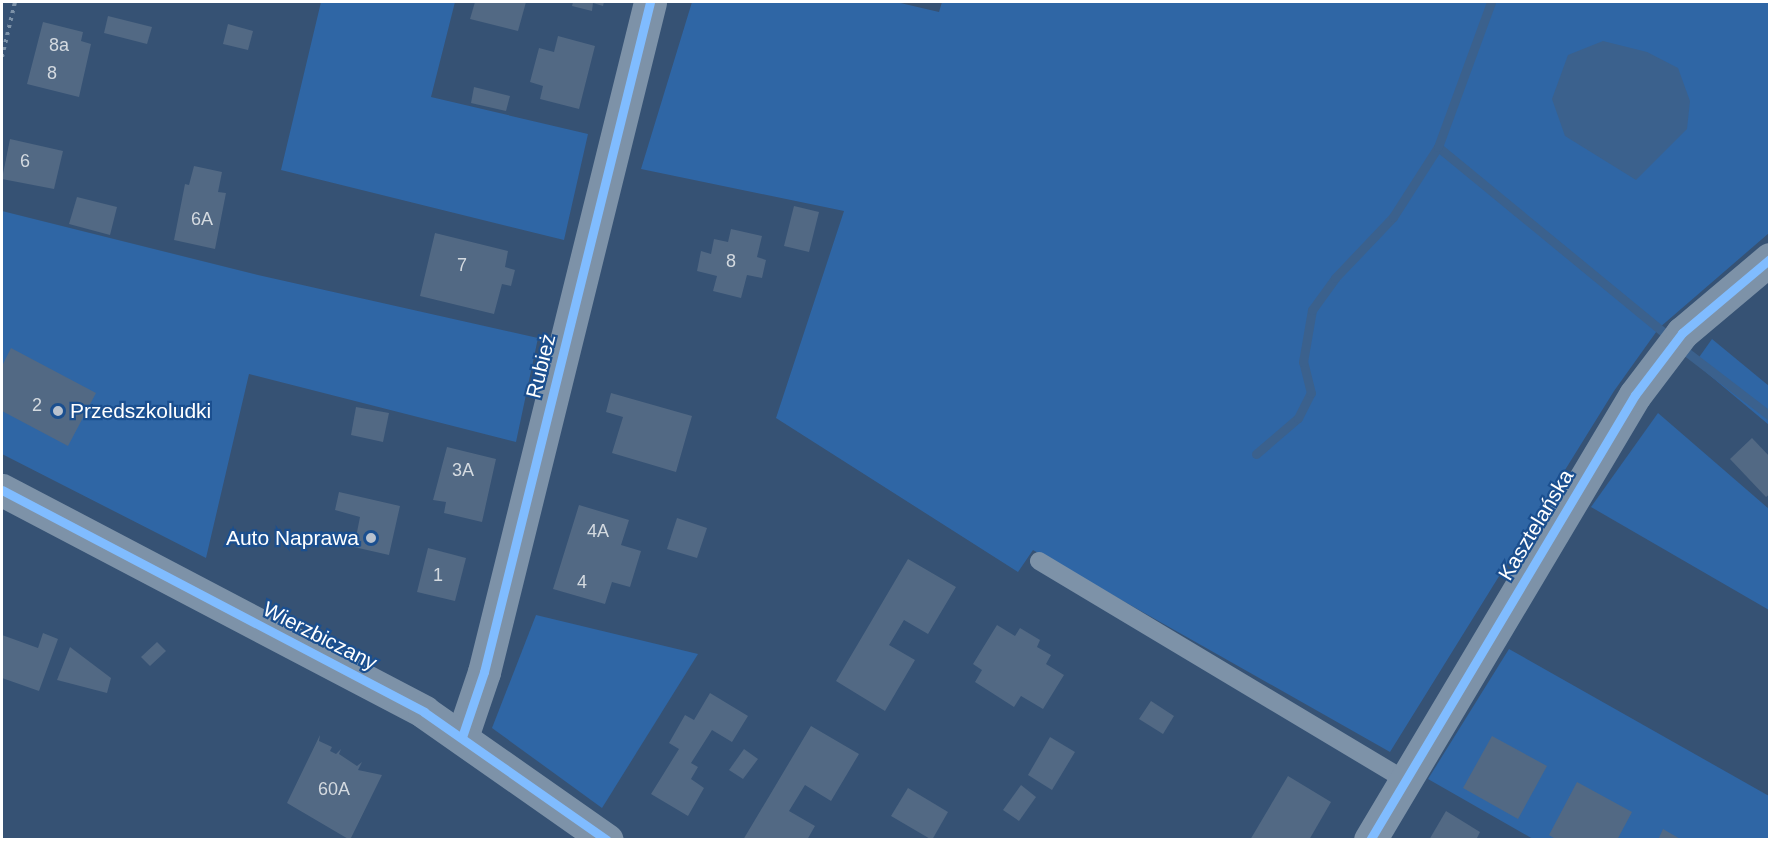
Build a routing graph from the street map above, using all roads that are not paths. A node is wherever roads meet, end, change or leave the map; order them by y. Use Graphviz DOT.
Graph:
graph roads {
  1 [pos="650,2"];
  2 [pos="1770,259"];
  3 [pos="2,490"];
  4 [pos="1039,561"];
  5 [pos="462,737"];
  6 [pos="1404,780"];
  7 [pos="607,840"];
  8 [pos="1370,840"];
  1 -- 5 [label="street, Rubież"];
  2 -- 6 [label="street, Kasztelańska"];
  3 -- 5 [label="street, Wierzbiczany"];
  4 -- 6 [label="lane"];
  5 -- 7 [label="street, Wierzbiczany"];
  6 -- 8 [label="street, Kasztelańska"];
}
